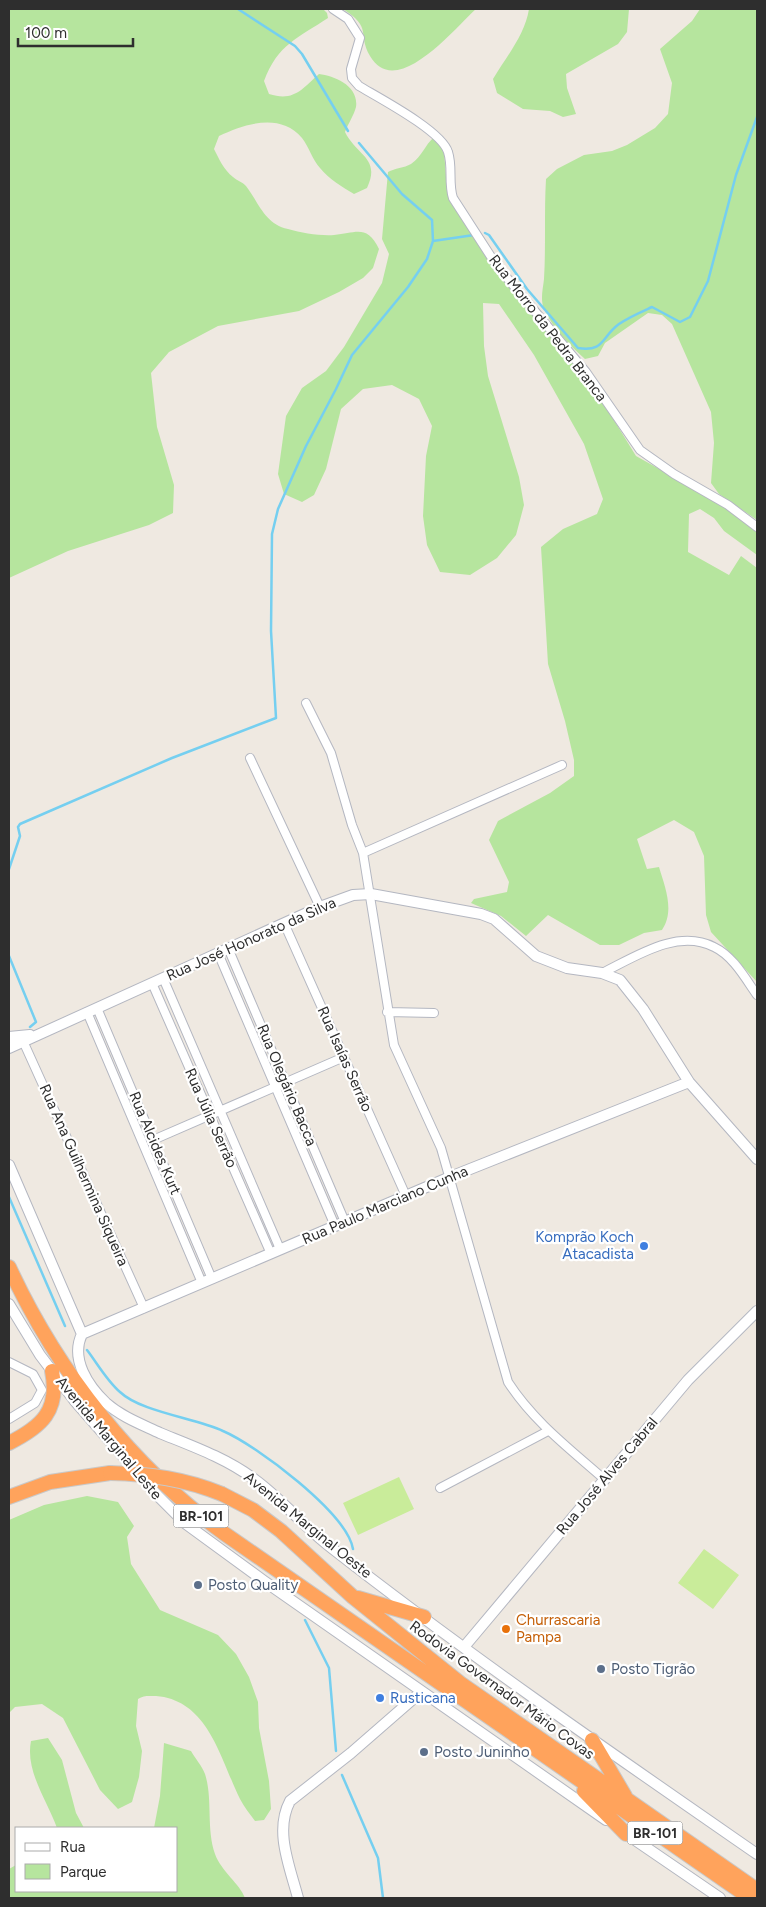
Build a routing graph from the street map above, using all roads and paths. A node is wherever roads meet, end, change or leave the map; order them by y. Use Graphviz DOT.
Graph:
graph roads {
  1 [pos="333,9"];
  2 [pos="757,527"];
  3 [pos="306,703"];
  4 [pos="250,758"];
  5 [pos="562,765"];
  6 [pos="363,853"];
  7 [pos="371,894"];
  8 [pos="320,907"];
  9 [pos="284,923"];
  10 [pos="223,951"];
  11 [pos="602,973"];
  12 [pos="163,978"];
  13 [pos="152,983"];
  14 [pos="757,995"];
  15 [pos="97,1008"];
  16 [pos="87,1012"];
  17 [pos="387,1012"];
  18 [pos="434,1014"];
  19 [pos="14,1042"];
  20 [pos="194,1050"];
  21 [pos="184,1054"];
  22 [pos="344,1057"];
  23 [pos="285,1082"];
  24 [pos="689,1082"];
  25 [pos="275,1086"];
  26 [pos="220,1110"];
  27 [pos="210,1115"];
  28 [pos="154,1143"];
  29 [pos="146,1150"];
  30 [pos="757,1159"];
  31 [pos="9,1165"];
  32 [pos="450,1177"];
  33 [pos="406,1196"];
  34 [pos="345,1222"];
  35 [pos="335,1226"];
  36 [pos="280,1249"];
  37 [pos="271,1254"];
  38 [pos="9,1267"];
  39 [pos="207,1281"];
  40 [pos="9,1304"];
  41 [pos="144,1308"];
  42 [pos="757,1311"];
  43 [pos="82,1334"];
  44 [pos="9,1362"];
  45 [pos="52,1372"];
  46 [pos="9,1419"];
  47 [pos="548,1431"];
  48 [pos="9,1443"];
  49 [pos="604,1479"];
  50 [pos="440,1488"];
  51 [pos="9,1497"];
  52 [pos="353,1597"];
  53 [pos="424,1617"];
  54 [pos="464,1647"];
  55 [pos="421,1692"];
  56 [pos="592,1740"];
  57 [pos="560,1767"];
  58 [pos="628,1800"];
  59 [pos="626,1834"];
  60 [pos="757,1854"];
  61 [pos="757,1890"];
  62 [pos="298,1898"];
  63 [pos="720,1898"];
  64 [pos="750,1898"];
  1 -- 2 [label="street, Rua Morro da Pedra Branca"];
  3 -- 6 [label="street"];
  4 -- 8 [label="street"];
  5 -- 6 [label="street"];
  6 -- 7 [label="street"];
  7 -- 8 [label="main road, Rua José Honorato da Silva"];
  7 -- 11 [label="main road, Rua José Honorato da Silva"];
  7 -- 17 [label="street"];
  8 -- 9 [label="main road, Rua José Honorato da Silva"];
  9 -- 10 [label="main road, Rua José Honorato da Silva"];
  9 -- 22 [label="street, Rua Isaías Serrão"];
  10 -- 12 [label="main road, Rua José Honorato da Silva"];
  10 -- 23 [label="street, Rua Olegário Bacca"];
  10 -- 25 [label="street, Rua Olegário Bacca"];
  11 -- 14 [label="street"];
  11 -- 24 [label="main road, Rua José Honorato da Silva"];
  12 -- 13 [label="main road, Rua José Honorato da Silva"];
  12 -- 20 [label="street, Rua Júlia Serrão"];
  13 -- 15 [label="main road, Rua José Honorato da Silva"];
  13 -- 21 [label="street, Rua Júlia Serrão"];
  15 -- 16 [label="main road, Rua José Honorato da Silva"];
  15 -- 28 [label="street, Rua Alcides Kurt"];
  16 -- 19 [label="main road, Rua José Honorato da Silva"];
  16 -- 29 [label="street, Rua Alcides Kurt"];
  17 -- 18 [label="street"];
  17 -- 32 [label="street"];
  19 -- 41 [label="street, Rua Ana Guilhermina Siqueira"];
  20 -- 21 [label="street"];
  20 -- 26 [label="street, Rua Júlia Serrão"];
  21 -- 27 [label="street, Rua Júlia Serrão"];
  22 -- 23 [label="street"];
  22 -- 33 [label="street, Rua Isaías Serrão"];
  23 -- 25 [label="street"];
  23 -- 34 [label="street, Rua Olegário Bacca"];
  24 -- 30 [label="main road, Rua José Honorato da Silva"];
  24 -- 32 [label="main road, Rua Paulo Marciano Cunha"];
  25 -- 26 [label="street"];
  25 -- 35 [label="street, Rua Olegário Bacca"];
  26 -- 27 [label="street"];
  26 -- 36 [label="street, Rua Júlia Serrão"];
  27 -- 28 [label="street"];
  27 -- 37 [label="street, Rua Júlia Serrão"];
  28 -- 29 [label="street"];
  28 -- 39 [label="street, Rua Alcides Kurt"];
  29 -- 39 [label="street, Rua Alcides Kurt"];
  31 -- 43 [label="main road"];
  32 -- 33 [label="main road, Rua Paulo Marciano Cunha"];
  32 -- 47 [label="street"];
  33 -- 34 [label="main road, Rua Paulo Marciano Cunha"];
  34 -- 35 [label="main road, Rua Paulo Marciano Cunha"];
  35 -- 36 [label="main road, Rua Paulo Marciano Cunha"];
  36 -- 37 [label="main road, Rua Paulo Marciano Cunha"];
  37 -- 39 [label="main road, Rua Paulo Marciano Cunha"];
  38 -- 57 [label="highway, Rodovia Governador Mário Covas / BR-101"];
  39 -- 41 [label="main road, Rua Paulo Marciano Cunha"];
  40 -- 45 [label="main road, Avenida Marginal Leste"];
  41 -- 43 [label="main road, Rua Paulo Marciano Cunha"];
  42 -- 49 [label="main road, Rua José Alves Cabral"];
  43 -- 53 [label="main road, Avenida Marginal Oeste"];
  44 -- 46 [label="street"];
  45 -- 48 [label="highway"];
  45 -- 55 [label="main road, Avenida Marginal Leste"];
  47 -- 49 [label="street"];
  47 -- 50 [label="street"];
  49 -- 54 [label="main road, Rua José Alves Cabral"];
  51 -- 52 [label="highway, Rodovia Governador Mário Covas / BR-101, bridge"];
  52 -- 53 [label="highway"];
  52 -- 58 [label="highway, Rodovia Governador Mário Covas / BR-101"];
  53 -- 54 [label="main road, Avenida Marginal Oeste"];
  54 -- 56 [label="main road, Avenida Marginal Oeste"];
  55 -- 59 [label="main road, Avenida Marginal Leste"];
  55 -- 62 [label="main road"];
  56 -- 58 [label="highway"];
  56 -- 60 [label="main road, Avenida Marginal Oeste"];
  57 -- 59 [label="highway"];
  57 -- 64 [label="highway, Rodovia Governador Mário Covas / BR-101"];
  58 -- 61 [label="highway, Rodovia Governador Mário Covas / BR-101"];
  59 -- 63 [label="main road, Avenida Marginal Leste"];
}
